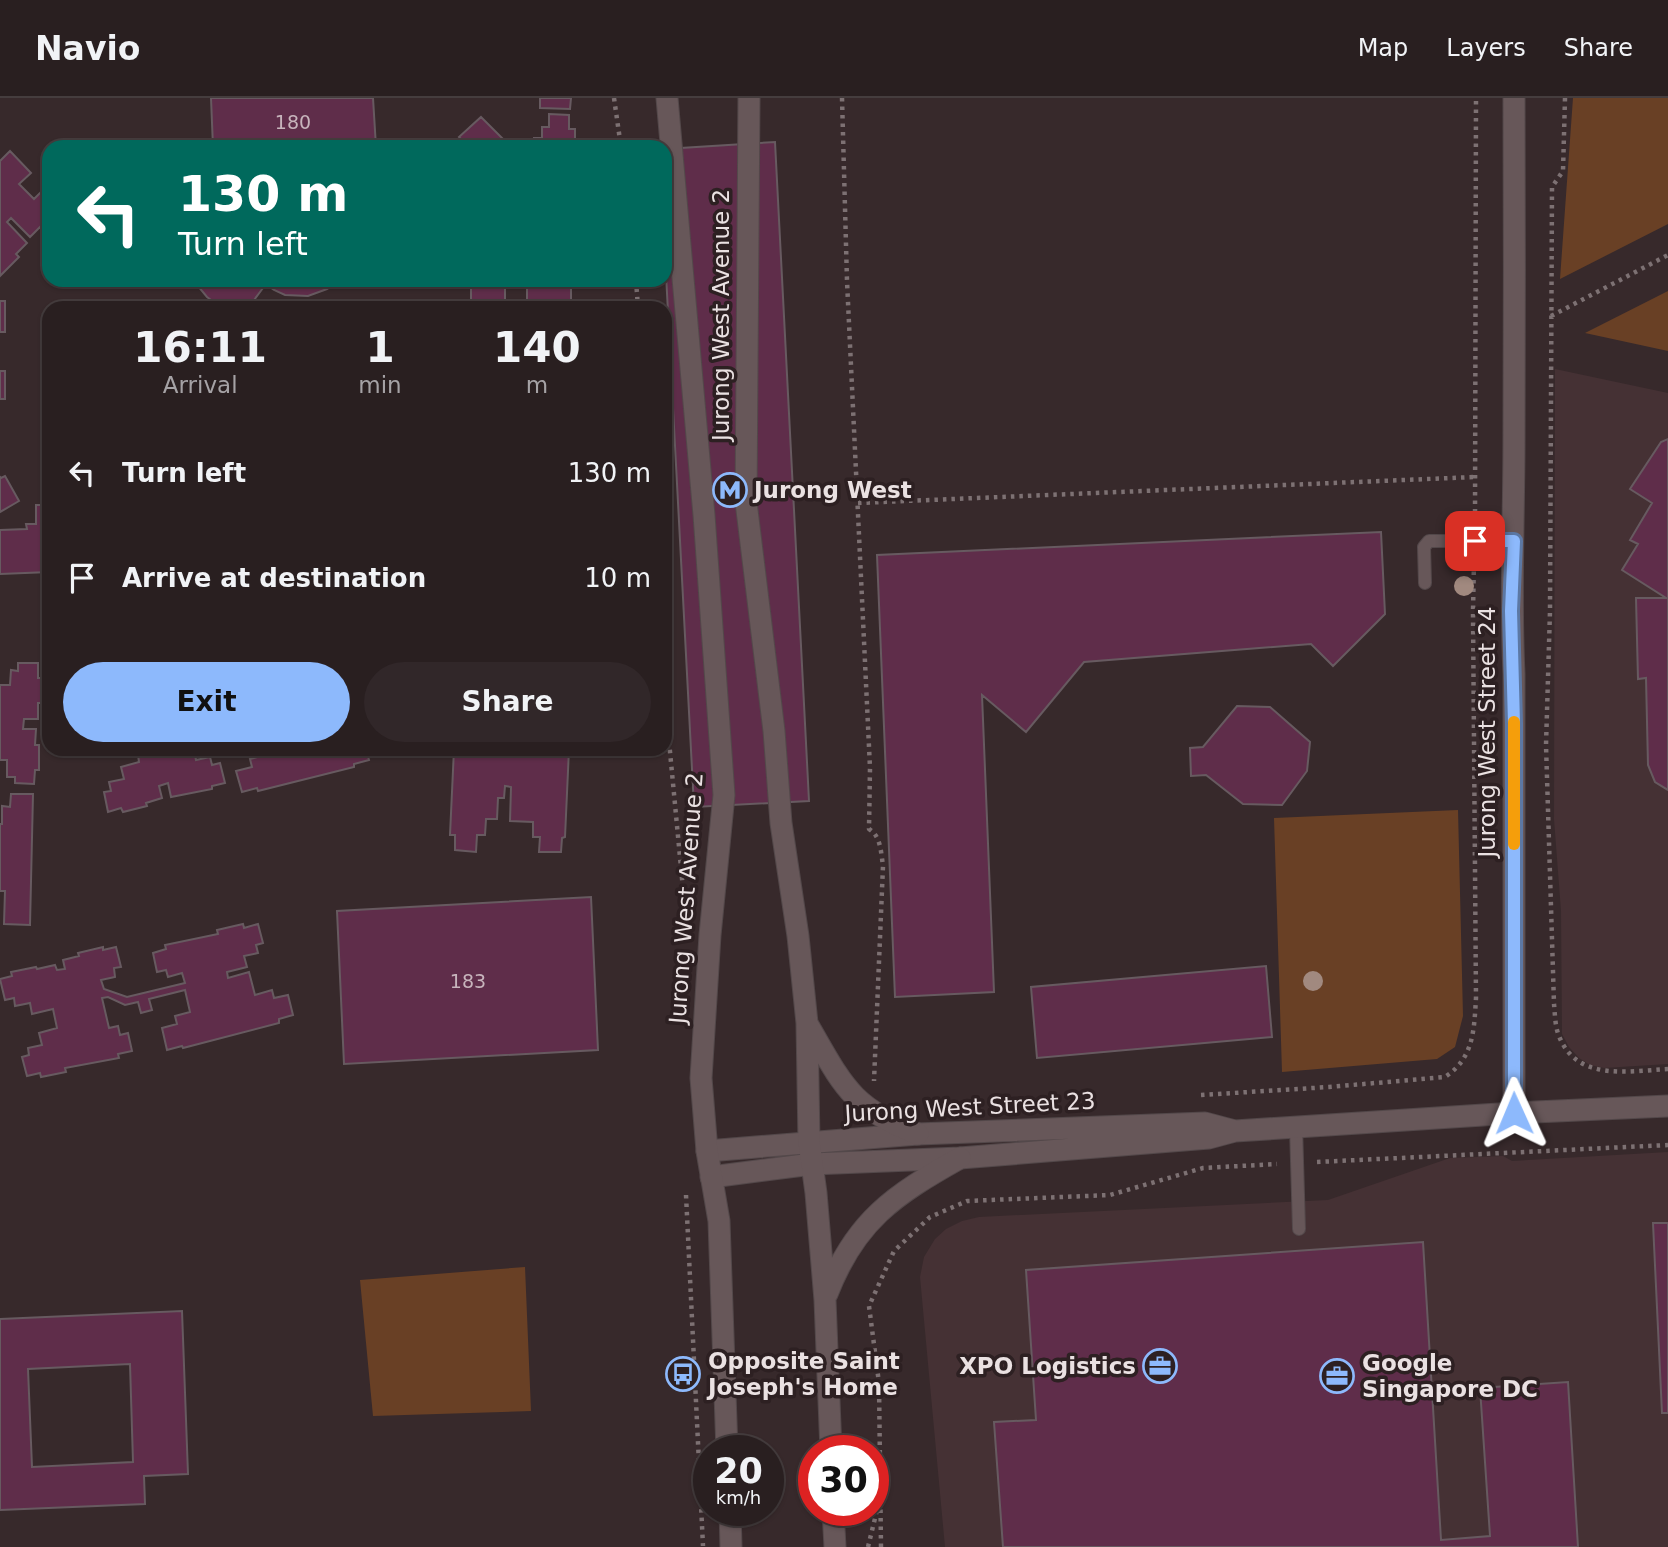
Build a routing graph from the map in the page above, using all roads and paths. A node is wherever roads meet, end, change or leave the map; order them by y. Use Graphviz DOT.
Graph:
graph roads {
  1 [pos="614,98"];
  2 [pos="667,98"];
  3 [pos="749,98"];
  4 [pos="842,98"];
  5 [pos="1476,98"];
  6 [pos="1514,98"];
  7 [pos="1565,98"];
  8 [pos="620,140"];
  9 [pos="671,140"];
  10 [pos="672,154"];
  11 [pos="1668,255"];
  12 [pos="1551,316"];
  13 [pos="1475,477"];
  14 [pos="858,503"];
  15 [pos="1475,541"];
  16 [pos="1514,541"];
  17 [pos="1424,583"];
  18 [pos="807,1023"];
  19 [pos="1668,1069"];
  20 [pos="872,1091"];
  21 [pos="1196,1095"];
  22 [pos="1668,1106"];
  23 [pos="1514,1113"];
  24 [pos="1296,1127"];
  25 [pos="1235,1131"];
  26 [pos="918,1134"];
  27 [pos="809,1142"];
  28 [pos="1668,1145"];
  29 [pos="707,1151"];
  30 [pos="960,1158"];
  31 [pos="1297,1163"];
  32 [pos="812,1164"];
  33 [pos="711,1177"];
  34 [pos="1299,1229"];
  35 [pos="825,1300"];
  36 [pos="726,1435"];
  37 [pos="830,1435"];
  38 [pos="879,1435"];
  39 [pos="730,1526"];
  40 [pos="834,1526"];
  41 [pos="873,1526"];
  42 [pos="881,1526"];
  43 [pos="731,1547"];
  44 [pos="835,1547"];
  45 [pos="868,1547"];
  46 [pos="881,1547"];
  1 -- 8 [label="path"];
  2 -- 9 [label="main road, Jurong West Avenue 2"];
  3 -- 18 [label="main road, Jurong West Avenue 2"];
  4 -- 14 [label="path"];
  5 -- 13 [label="path"];
  6 -- 16 [label="main road, Jurong West Street 24"];
  7 -- 12 [label="path"];
  10 -- 29 [label="main road, Jurong West Avenue 2"];
  11 -- 12 [label="path"];
  12 -- 19 [label="path"];
  13 -- 14 [label="path"];
  13 -- 15 [label="path"];
  14 -- 20 [label="path"];
  15 -- 16 [label="lane"];
  15 -- 17 [label="lane"];
  15 -- 21 [label="path"];
  16 -- 23 [label="main road, Jurong West Street 24"];
  18 -- 26 [label="main road"];
  18 -- 27 [label="main road, Jurong West Avenue 2"];
  22 -- 23 [label="main road, Jurong West Street 23"];
  23 -- 24 [label="main road, Jurong West Street 23"];
  24 -- 25 [label="main road, Jurong West Street 23"];
  24 -- 31 [label="lane"];
  25 -- 26 [label="main road, Jurong West Street 23"];
  25 -- 30 [label="main road, Jurong West Street 23"];
  26 -- 27 [label="main road, Jurong West Street 23"];
  27 -- 29 [label="main road, Jurong West Street 23"];
  27 -- 32 [label="main road, Jurong West Avenue 2"];
  28 -- 31 [label="path"];
  29 -- 33 [label="main road, Jurong West Avenue 2"];
  30 -- 32 [label="main road, Jurong West Street 23"];
  30 -- 35 [label="main road"];
  31 -- 34 [label="lane"];
  31 -- 38 [label="path"];
  32 -- 33 [label="main road, Jurong West Street 23"];
  32 -- 35 [label="main road, Jurong West Avenue 2"];
  33 -- 36 [label="main road, Jurong West Avenue 2"];
  35 -- 37 [label="main road, Jurong West Avenue 2"];
  39 -- 43 [label="main road"];
  40 -- 44 [label="main road"];
  41 -- 45 [label="path"];
  42 -- 46 [label="path"];
}
